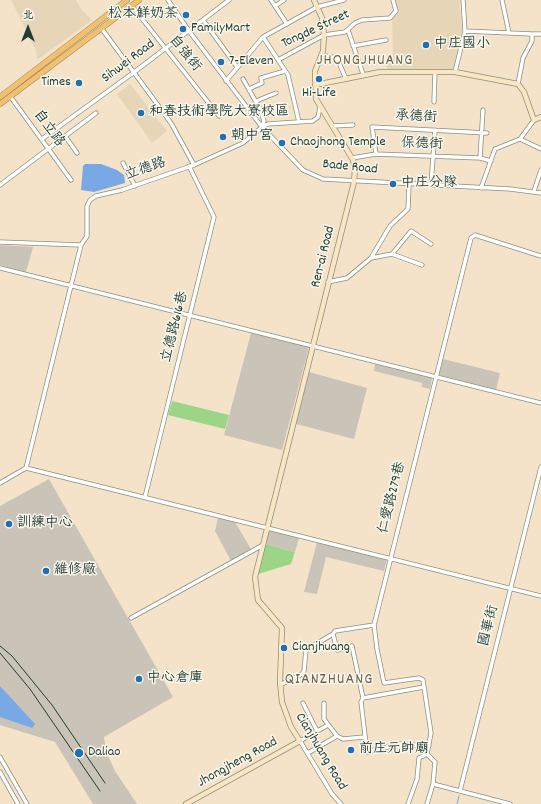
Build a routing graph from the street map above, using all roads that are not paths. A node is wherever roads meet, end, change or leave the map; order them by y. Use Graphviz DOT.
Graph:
graph roads {
  1 [pos="127,0"];
  2 [pos="139,0"];
  3 [pos="168,0"];
  4 [pos="228,0"];
  5 [pos="271,0"];
  6 [pos="284,0"];
  7 [pos="314,0"];
  8 [pos="344,0"];
  9 [pos="393,0"];
  10 [pos="463,0"];
  11 [pos="502,0"];
  12 [pos="132,6"];
  13 [pos="275,6"];
  14 [pos="317,7"];
  15 [pos="203,20"];
  16 [pos="287,24"];
  17 [pos="102,29"];
  18 [pos="348,30"];
  19 [pos="189,31"];
  20 [pos="465,31"];
  21 [pos="509,33"];
  22 [pos="532,34"];
  23 [pos="541,34"];
  24 [pos="324,36"];
  25 [pos="263,37"];
  26 [pos="386,40"];
  27 [pos="353,46"];
  28 [pos="166,48"];
  29 [pos="321,55"];
  30 [pos="278,60"];
  31 [pos="237,67"];
  32 [pos="286,71"];
  33 [pos="434,72"];
  34 [pos="455,72"];
  35 [pos="133,73"];
  36 [pos="363,74"];
  37 [pos="243,79"];
  38 [pos="346,79"];
  39 [pos="226,80"];
  40 [pos="518,84"];
  41 [pos="315,85"];
  42 [pos="249,89"];
  43 [pos="0,93"];
  44 [pos="276,93"];
  45 [pos="9,94"];
  46 [pos="0,97"];
  47 [pos="256,101"];
  48 [pos="434,102"];
  49 [pos="0,104"];
  50 [pos="320,107"];
  51 [pos="483,110"];
  52 [pos="96,113"];
  53 [pos="219,116"];
  54 [pos="541,117"];
  55 [pos="534,120"];
  56 [pos="299,122"];
  57 [pos="354,125"];
  58 [pos="332,126"];
  59 [pos="262,127"];
  60 [pos="434,130"];
  61 [pos="482,132"];
  62 [pos="487,133"];
  63 [pos="64,136"];
  64 [pos="42,139"];
  65 [pos="520,139"];
  66 [pos="48,148"];
  67 [pos="541,149"];
  68 [pos="77,153"];
  69 [pos="376,154"];
  70 [pos="433,156"];
  71 [pos="352,158"];
  72 [pos="480,158"];
  73 [pos="491,161"];
  74 [pos="123,163"];
  75 [pos="194,165"];
  76 [pos="188,166"];
  77 [pos="541,170"];
  78 [pos="71,180"];
  79 [pos="354,182"];
  80 [pos="409,185"];
  81 [pos="431,185"];
  82 [pos="0,186"];
  83 [pos="135,186"];
  84 [pos="481,188"];
  85 [pos="534,191"];
  86 [pos="541,193"];
  87 [pos="0,242"];
  88 [pos="431,244"];
  89 [pos="81,245"];
  90 [pos="392,254"];
  91 [pos="541,256"];
  92 [pos="371,258"];
  93 [pos="422,265"];
  94 [pos="0,268"];
  95 [pos="328,282"];
  96 [pos="71,286"];
  97 [pos="190,316"];
  98 [pos="313,347"];
  99 [pos="435,378"];
  100 [pos="541,403"];
  101 [pos="541,467"];
  102 [pos="26,468"];
  103 [pos="0,483"];
  104 [pos="145,497"];
  105 [pos="267,528"];
  106 [pos="263,545"];
  107 [pos="390,557"];
  108 [pos="512,588"];
  109 [pos="541,596"];
  110 [pos="130,618"];
  111 [pos="374,625"];
  112 [pos="333,634"];
  113 [pos="280,685"];
  114 [pos="424,687"];
  115 [pos="363,698"];
  116 [pos="303,703"];
  117 [pos="324,703"];
  118 [pos="328,725"];
  119 [pos="317,731"];
  120 [pos="337,736"];
  121 [pos="364,737"];
  122 [pos="300,741"];
  123 [pos="429,746"];
  124 [pos="308,753"];
  125 [pos="427,754"];
  126 [pos="0,757"];
  127 [pos="0,772"];
  128 [pos="433,784"];
  129 [pos="460,791"];
  130 [pos="18,804"];
  131 [pos="27,804"];
  132 [pos="186,804"];
  133 [pos="340,804"];
  134 [pos="408,804"];
  135 [pos="427,804"];
  136 [pos="510,804"];
  1 -- 45 [label="main road"];
  2 -- 12 [label="main road"];
  3 -- 19 [label="street, Bade Road"];
  4 -- 15 [label="street, Sihwei Road"];
  5 -- 13 [label="street"];
  6 -- 13 [label="street"];
  7 -- 14 [label="street, Ren-ai Road"];
  8 -- 14 [label="street"];
  9 -- 18 [label="street, Tongde Street"];
  10 -- 20 [label="street"];
  11 -- 21 [label="street"];
  12 -- 17 [label="main road"];
  12 -- 28 [label="street, 自強街"];
  13 -- 16 [label="street"];
  14 -- 16 [label="street"];
  14 -- 24 [label="street, Ren-ai Road"];
  15 -- 19 [label="street, Sihwei Road"];
  15 -- 31 [label="street"];
  16 -- 25 [label="street"];
  17 -- 35 [label="street"];
  17 -- 45 [label="main road"];
  18 -- 24 [label="street, Tongde Street"];
  18 -- 27 [label="street"];
  19 -- 28 [label="street, Sihwei Road"];
  19 -- 39 [label="street, Bade Road"];
  20 -- 21 [label="street"];
  20 -- 34 [label="street"];
  21 -- 22 [label="street"];
  22 -- 23 [label="street"];
  22 -- 40 [label="street"];
  24 -- 29 [label="street, Ren-ai Road"];
  24 -- 30 [label="street, Tongde Street"];
  25 -- 30 [label="street"];
  25 -- 31 [label="street"];
  26 -- 27 [label="street"];
  27 -- 36 [label="street"];
  28 -- 35 [label="street, Sihwei Road"];
  28 -- 53 [label="street, 自強街"];
  29 -- 38 [label="street"];
  29 -- 41 [label="street, Ren-ai Road"];
  30 -- 32 [label="street"];
  31 -- 39 [label="street"];
  32 -- 42 [label="street"];
  32 -- 56 [label="street"];
  33 -- 34 [label="street"];
  33 -- 36 [label="street"];
  33 -- 48 [label="street"];
  34 -- 40 [label="street"];
  35 -- 64 [label="street, Sihwei Road"];
  35 -- 75 [label="street"];
  36 -- 38 [label="street"];
  37 -- 42 [label="street"];
  38 -- 41 [label="street"];
  39 -- 59 [label="street, Bade Road"];
  40 -- 55 [label="street"];
  41 -- 50 [label="street, Ren-ai Road"];
  42 -- 47 [label="street"];
  43 -- 45 [label="main road"];
  44 -- 47 [label="street"];
  45 -- 46 [label="main road"];
  45 -- 49 [label="main road"];
  45 -- 64 [label="street, 自立路"];
  47 -- 59 [label="street"];
  50 -- 56 [label="street, 立德路"];
  50 -- 58 [label="street, Ren-ai Road"];
  51 -- 61 [label="street"];
  52 -- 63 [label="street"];
  54 -- 55 [label="street"];
  55 -- 65 [label="street"];
  56 -- 59 [label="street, 立德路"];
  57 -- 58 [label="street"];
  58 -- 71 [label="street, Ren-ai Road"];
  59 -- 75 [label="street, 立德路"];
  59 -- 79 [label="street, Bade Road"];
  60 -- 61 [label="street, 承德街"];
  60 -- 69 [label="street, 承德街"];
  60 -- 70 [label="street"];
  61 -- 62 [label="street, 承德街"];
  61 -- 72 [label="street"];
  63 -- 66 [label="street"];
  63 -- 68 [label="street"];
  64 -- 66 [label="street, 自立路"];
  65 -- 67 [label="street"];
  65 -- 73 [label="street"];
  66 -- 78 [label="street, 自立路"];
  66 -- 82 [label="street"];
  69 -- 70 [label="street, 保德街"];
  69 -- 71 [label="street, 保德街"];
  70 -- 72 [label="street, 保德街"];
  70 -- 81 [label="street"];
  71 -- 79 [label="street, Ren-ai Road"];
  72 -- 73 [label="street, 保德街"];
  73 -- 84 [label="street"];
  74 -- 83 [label="street"];
  75 -- 76 [label="street, 立德路"];
  76 -- 83 [label="street, 立德路"];
  76 -- 97 [label="street, 立德路616巷"];
  77 -- 85 [label="street"];
  79 -- 80 [label="street, Bade Road"];
  79 -- 95 [label="street, Ren-ai Road"];
  80 -- 81 [label="street, Bade Road"];
  80 -- 92 [label="street"];
  81 -- 84 [label="street, Bade Road"];
  83 -- 89 [label="street, 立德路"];
  84 -- 85 [label="street, Bade Road"];
  85 -- 86 [label="street, Bade Road"];
  87 -- 89 [label="street"];
  88 -- 90 [label="street"];
  89 -- 96 [label="street"];
  90 -- 92 [label="street"];
  90 -- 93 [label="street"];
  91 -- 99 [label="street, 仁愛路279巷"];
  92 -- 95 [label="street"];
  94 -- 96 [label="street"];
  95 -- 98 [label="street, Ren-ai Road"];
  96 -- 97 [label="street"];
  96 -- 102 [label="street"];
  97 -- 98 [label="street"];
  97 -- 104 [label="street, 立德路616巷"];
  98 -- 99 [label="street"];
  98 -- 105 [label="street, Ren-ai Road"];
  99 -- 100 [label="street"];
  99 -- 107 [label="street, 仁愛路279巷"];
  101 -- 108 [label="street, 國華街"];
  102 -- 103 [label="street"];
  102 -- 104 [label="street"];
  104 -- 105 [label="street"];
  105 -- 106 [label="street, Cianjhuang Road"];
  105 -- 107 [label="street"];
  106 -- 110 [label="street"];
  106 -- 113 [label="street, Cianjhuang Road"];
  107 -- 108 [label="street"];
  107 -- 111 [label="street, 仁愛路279巷"];
  108 -- 109 [label="street"];
  108 -- 129 [label="street, 國華街"];
  111 -- 112 [label="street"];
  111 -- 114 [label="street, 仁愛路279巷"];
  112 -- 113 [label="street"];
  112 -- 115 [label="street"];
  113 -- 122 [label="street, Cianjhuang Road"];
  114 -- 115 [label="street"];
  114 -- 123 [label="street"];
  115 -- 121 [label="street"];
  116 -- 119 [label="street"];
  117 -- 118 [label="street"];
  118 -- 119 [label="street"];
  118 -- 120 [label="street"];
  119 -- 122 [label="street"];
  120 -- 121 [label="street"];
  120 -- 124 [label="street"];
  121 -- 123 [label="street"];
  122 -- 124 [label="street, Cianjhuang Road"];
  122 -- 132 [label="street, Jhongjheng Road"];
  123 -- 125 [label="street"];
  124 -- 133 [label="street, Cianjhuang Road"];
  125 -- 128 [label="street"];
  125 -- 134 [label="street"];
  126 -- 131 [label="street"];
  127 -- 130 [label="street"];
  128 -- 129 [label="street"];
  128 -- 135 [label="street"];
  129 -- 136 [label="street"];
}
